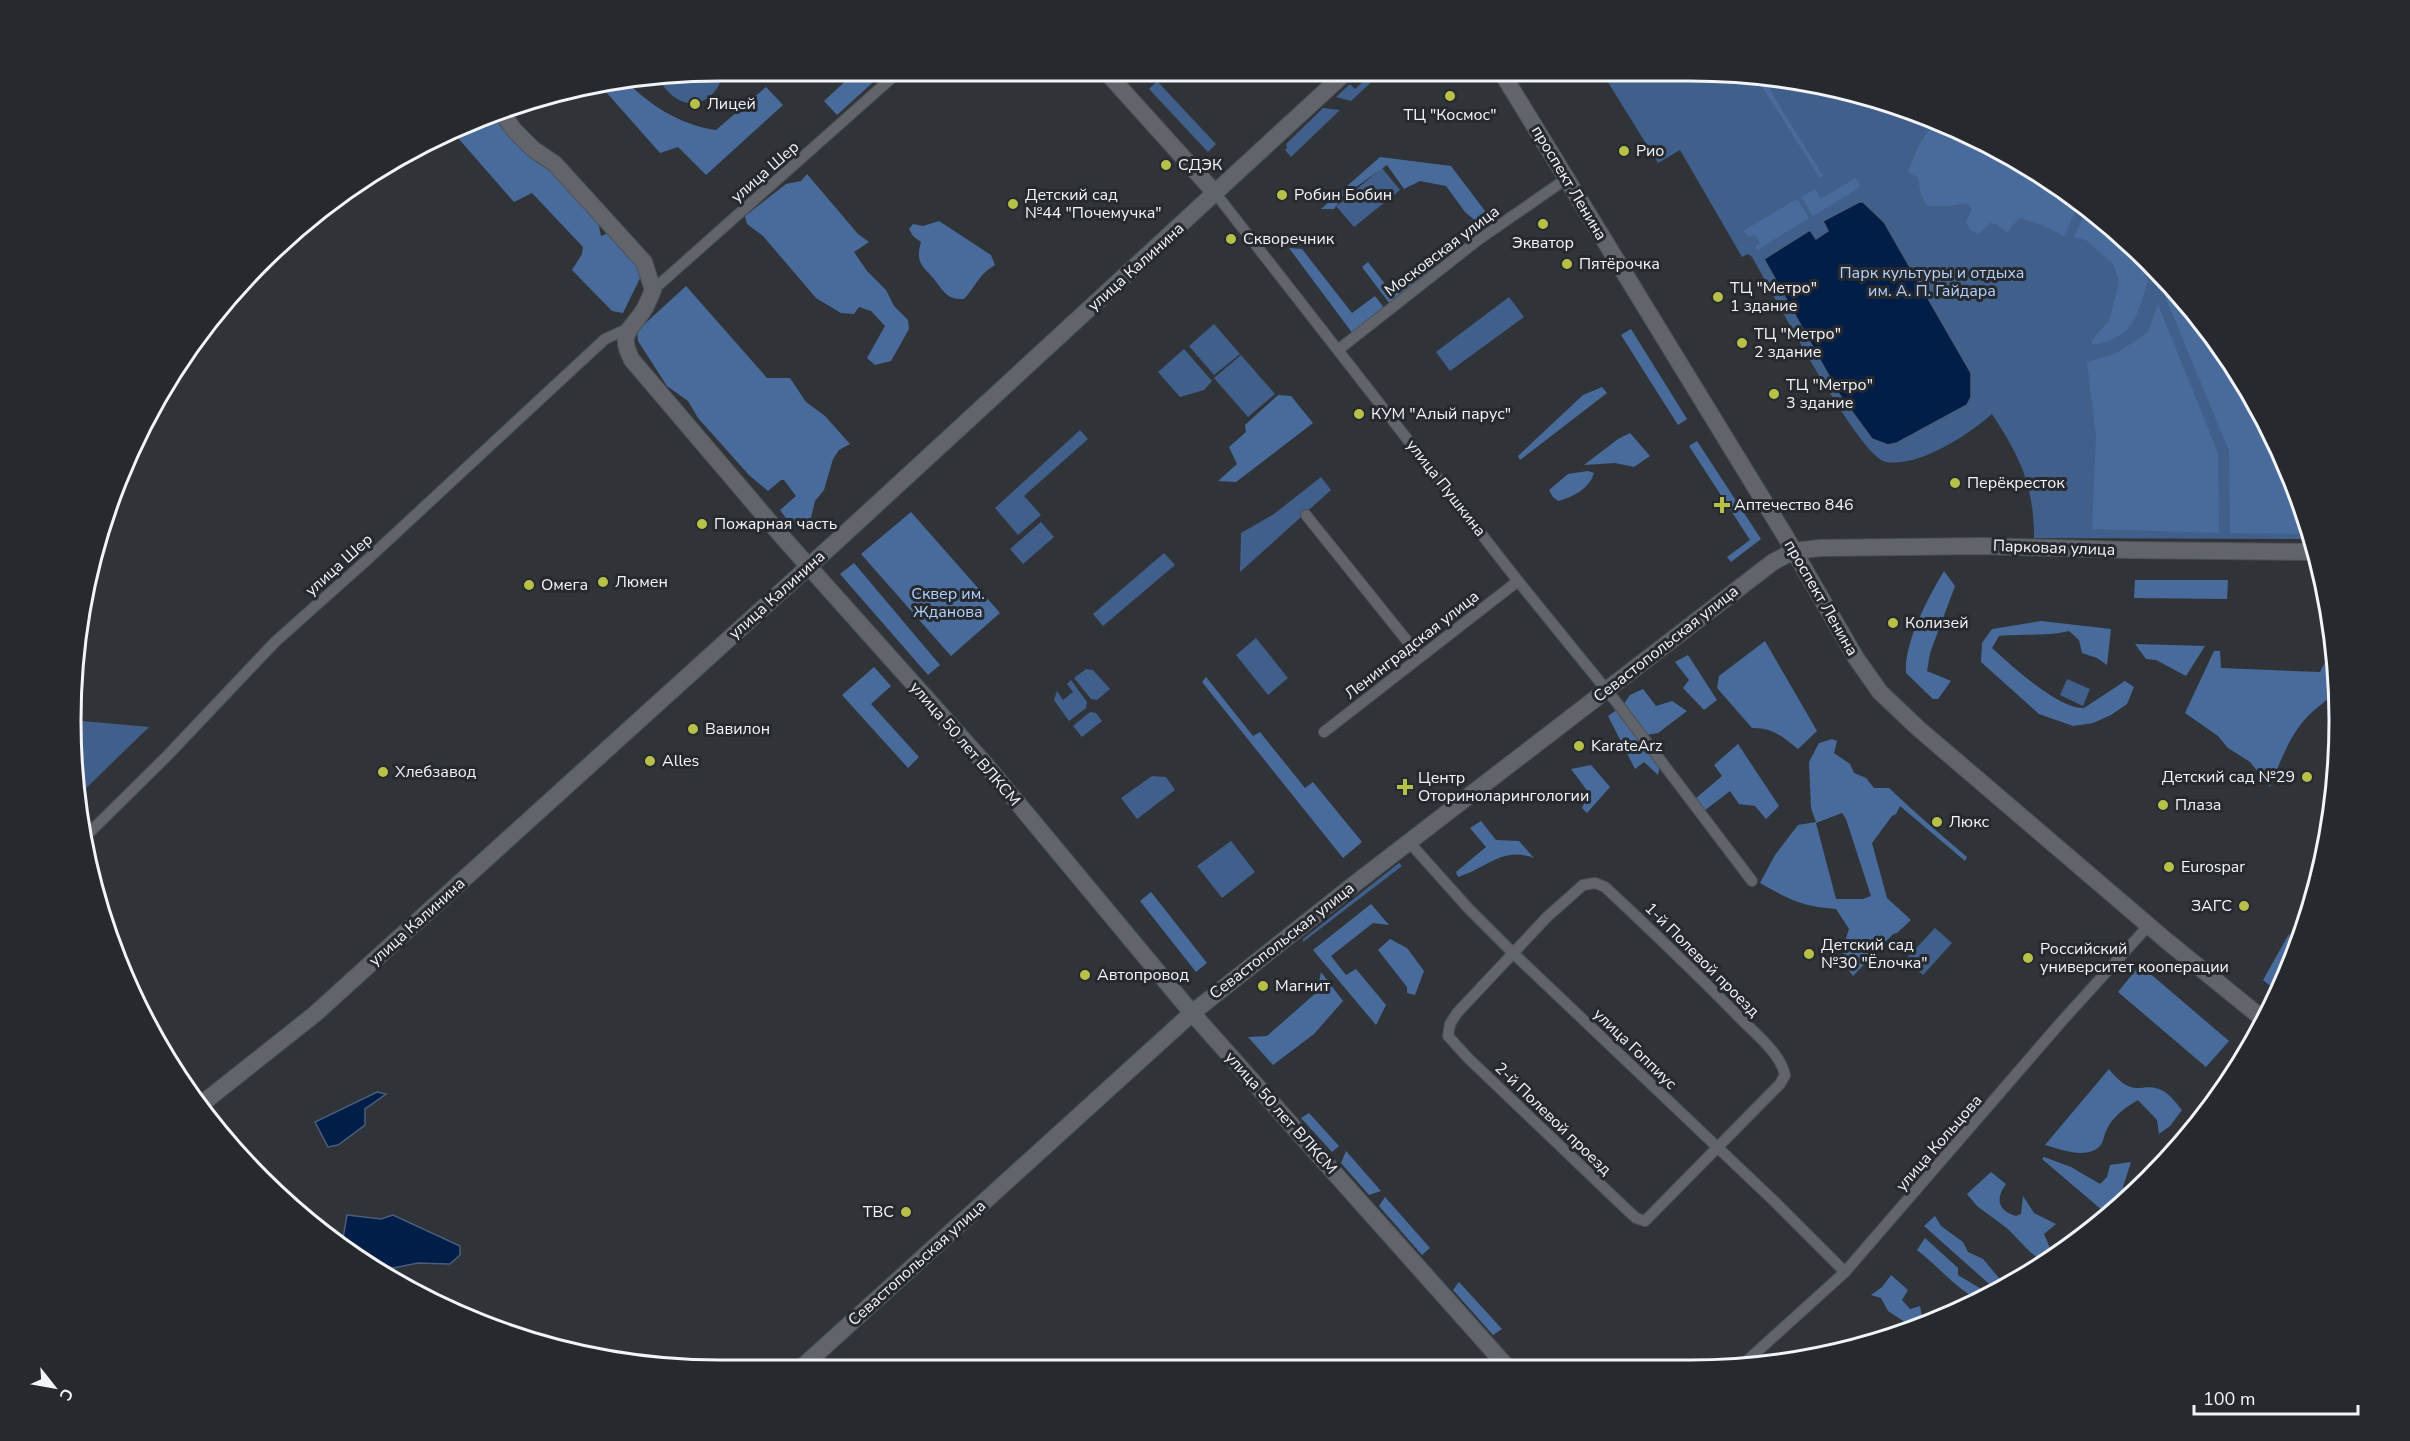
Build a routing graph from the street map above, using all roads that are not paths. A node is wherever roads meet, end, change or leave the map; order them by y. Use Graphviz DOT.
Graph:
graph roads {
  1 [pos="888,81"];
  2 [pos="1114,81"];
  3 [pos="1337,81"];
  4 [pos="1507,81"];
  5 [pos="506,118"];
  6 [pos="1566,179"];
  7 [pos="1216,194"];
  8 [pos="653,290"];
  9 [pos="627,329"];
  10 [pos="1338,350"];
  11 [pos="1306,515"];
  12 [pos="1794,551"];
  13 [pos="2306,552"];
  14 [pos="808,566"];
  15 [pos="1518,581"];
  16 [pos="1420,657"];
  17 [pos="1607,690"];
  18 [pos="1324,732"];
  19 [pos="91,831"];
  20 [pos="1409,842"];
  21 [pos="1752,881"];
  22 [pos="2149,925"];
  23 [pos="1513,953"];
  24 [pos="1192,1013"];
  25 [pos="2257,1014"];
  26 [pos="206,1100"];
  27 [pos="1717,1149"];
  28 [pos="1845,1272"];
  29 [pos="1751,1357"];
  30 [pos="810,1360"];
  31 [pos="1501,1360"];
  1 -- 8 [label="street, улица Шер"];
  2 -- 7 [label="street, улица Пушкина"];
  3 -- 7 [label="street, улица Калинина"];
  4 -- 6 [label="street, проспект Ленина"];
  5 -- 8 [label="street"];
  6 -- 10 [label="street, Московская улица"];
  6 -- 12 [label="street, проспект Ленина"];
  7 -- 10 [label="street, улица Пушкина"];
  7 -- 14 [label="street, улица Калинина"];
  8 -- 9 [label="street"];
  9 -- 14 [label="street, улица 50 лет ВЛКСМ"];
  9 -- 19 [label="street, улица Шер"];
  10 -- 15 [label="street, улица Пушкина"];
  11 -- 16 [label="street"];
  12 -- 13 [label="street, Парковая улица"];
  12 -- 17 [label="street, Севастопольская улица"];
  12 -- 22 [label="street, проспект Ленина"];
  14 -- 24 [label="street, улица 50 лет ВЛКСМ"];
  14 -- 26 [label="street, улица Калинина"];
  15 -- 16 [label="street, Ленинградская улица"];
  15 -- 17 [label="street, улица Пушкина"];
  16 -- 18 [label="street, Ленинградская улица"];
  17 -- 20 [label="street, Севастопольская улица"];
  17 -- 21 [label="street, улица Пушкина"];
  20 -- 23 [label="street, улица Гоппиус"];
  20 -- 24 [label="street, Севастопольская улица"];
  22 -- 25 [label="street, проспект Ленина"];
  22 -- 28 [label="street, улица Кольцова"];
  23 -- 27 [label="street, улица Гоппиус"];
  23 -- 27 [label="street, 2-й Полевой проезд"];
  23 -- 27 [label="street, 1-й Полевой проезд"];
  24 -- 30 [label="street, Севастопольская улица"];
  24 -- 31 [label="street, улица 50 лет ВЛКСМ"];
  27 -- 28 [label="street, улица Гоппиус"];
  28 -- 29 [label="street, улица Кольцова"];
}
